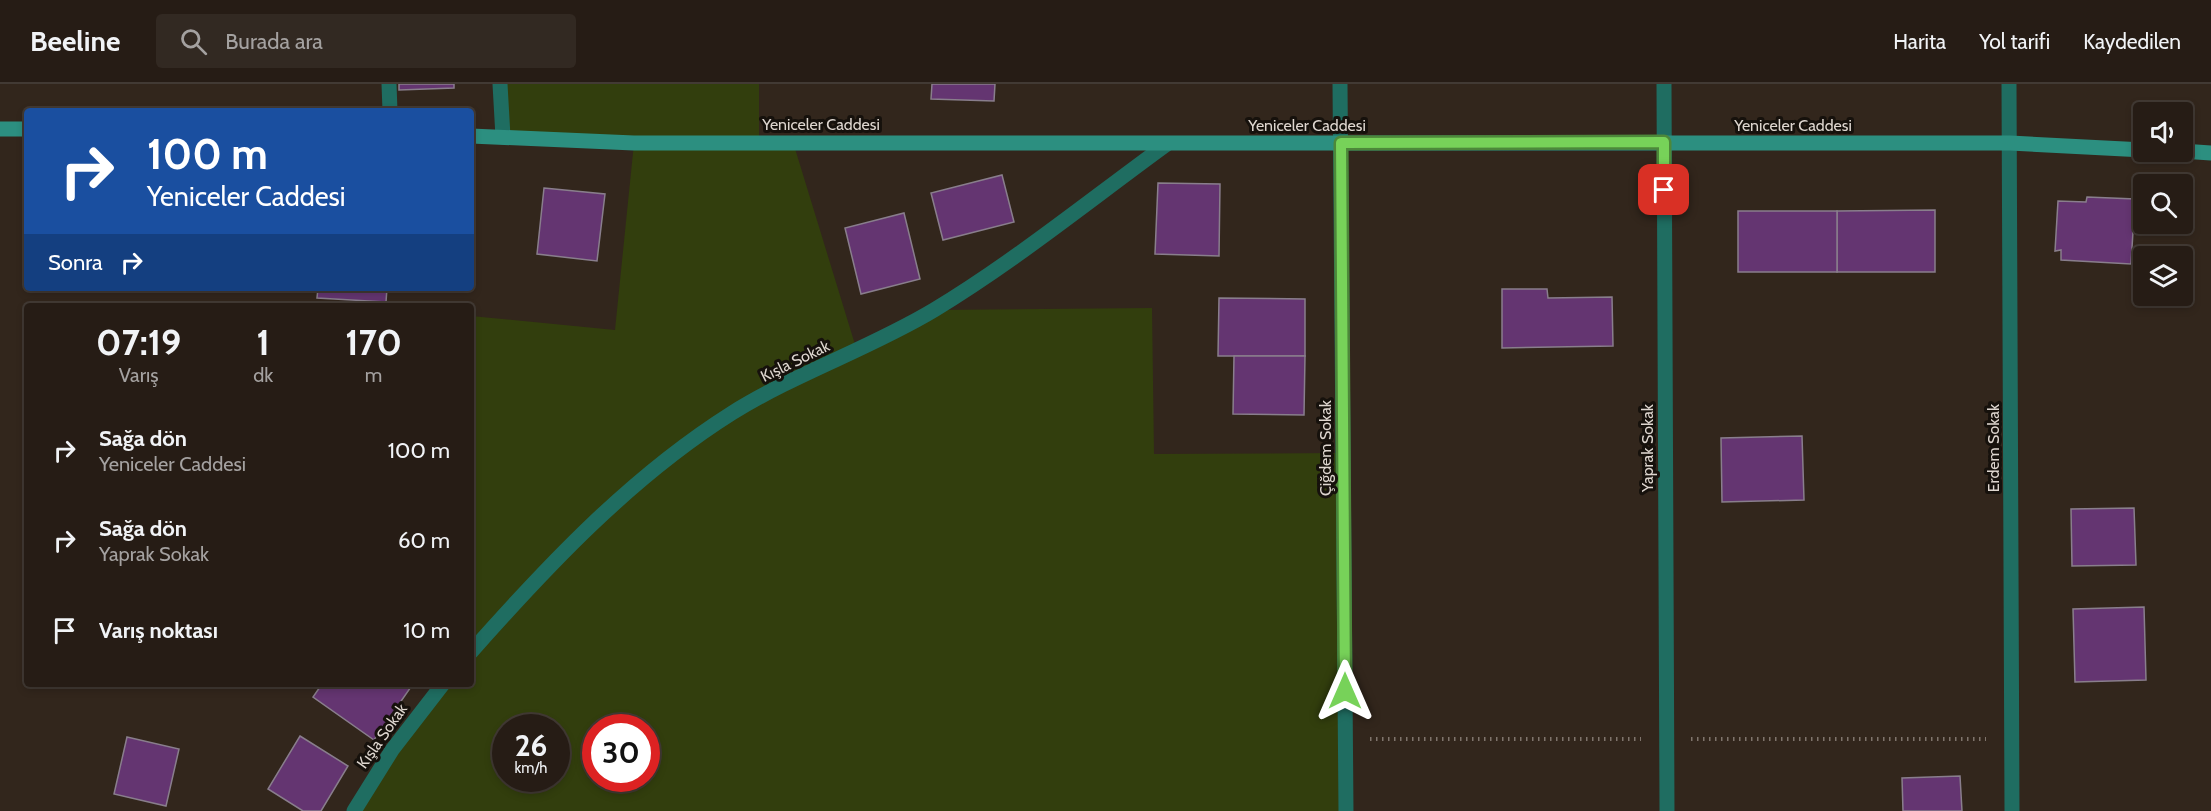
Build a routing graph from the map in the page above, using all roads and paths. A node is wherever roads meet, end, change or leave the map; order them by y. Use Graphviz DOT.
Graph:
graph roads {
  1 [pos="389,84"];
  2 [pos="500,84"];
  3 [pos="1340,84"];
  4 [pos="1664,84"];
  5 [pos="2009,84"];
  6 [pos="390,108"];
  7 [pos="0,129"];
  8 [pos="24,129"];
  9 [pos="474,136"];
  10 [pos="503,137"];
  11 [pos="1664,142"];
  12 [pos="1341,143"];
  13 [pos="2010,143"];
  14 [pos="1167,144"];
  15 [pos="2133,149"];
  16 [pos="2193,152"];
  17 [pos="2211,153"];
  18 [pos="474,648"];
  19 [pos="441,687"];
  20 [pos="354,811"];
  21 [pos="1346,811"];
  22 [pos="1667,811"];
  23 [pos="2012,811"];
  1 -- 6 [label="street"];
  2 -- 10 [label="street"];
  3 -- 12 [label="street, Çiğdem Sokak"];
  4 -- 11 [label="street, Yaprak Sokak"];
  5 -- 13 [label="street, Erdem Sokak"];
  7 -- 8 [label="street"];
  9 -- 10 [label="street, Yeniceler Caddesi"];
  10 -- 14 [label="street, Yeniceler Caddesi"];
  11 -- 12 [label="street, Yeniceler Caddesi"];
  11 -- 13 [label="street, Yeniceler Caddesi"];
  11 -- 22 [label="street, Yaprak Sokak"];
  12 -- 14 [label="street, Yeniceler Caddesi"];
  12 -- 21 [label="street, Çiğdem Sokak"];
  13 -- 15 [label="street, Yeniceler Caddesi"];
  13 -- 23 [label="street, Erdem Sokak"];
  14 -- 18 [label="street, Kışla Sokak"];
  16 -- 17 [label="street"];
  19 -- 20 [label="street, Kışla Sokak"];
}
